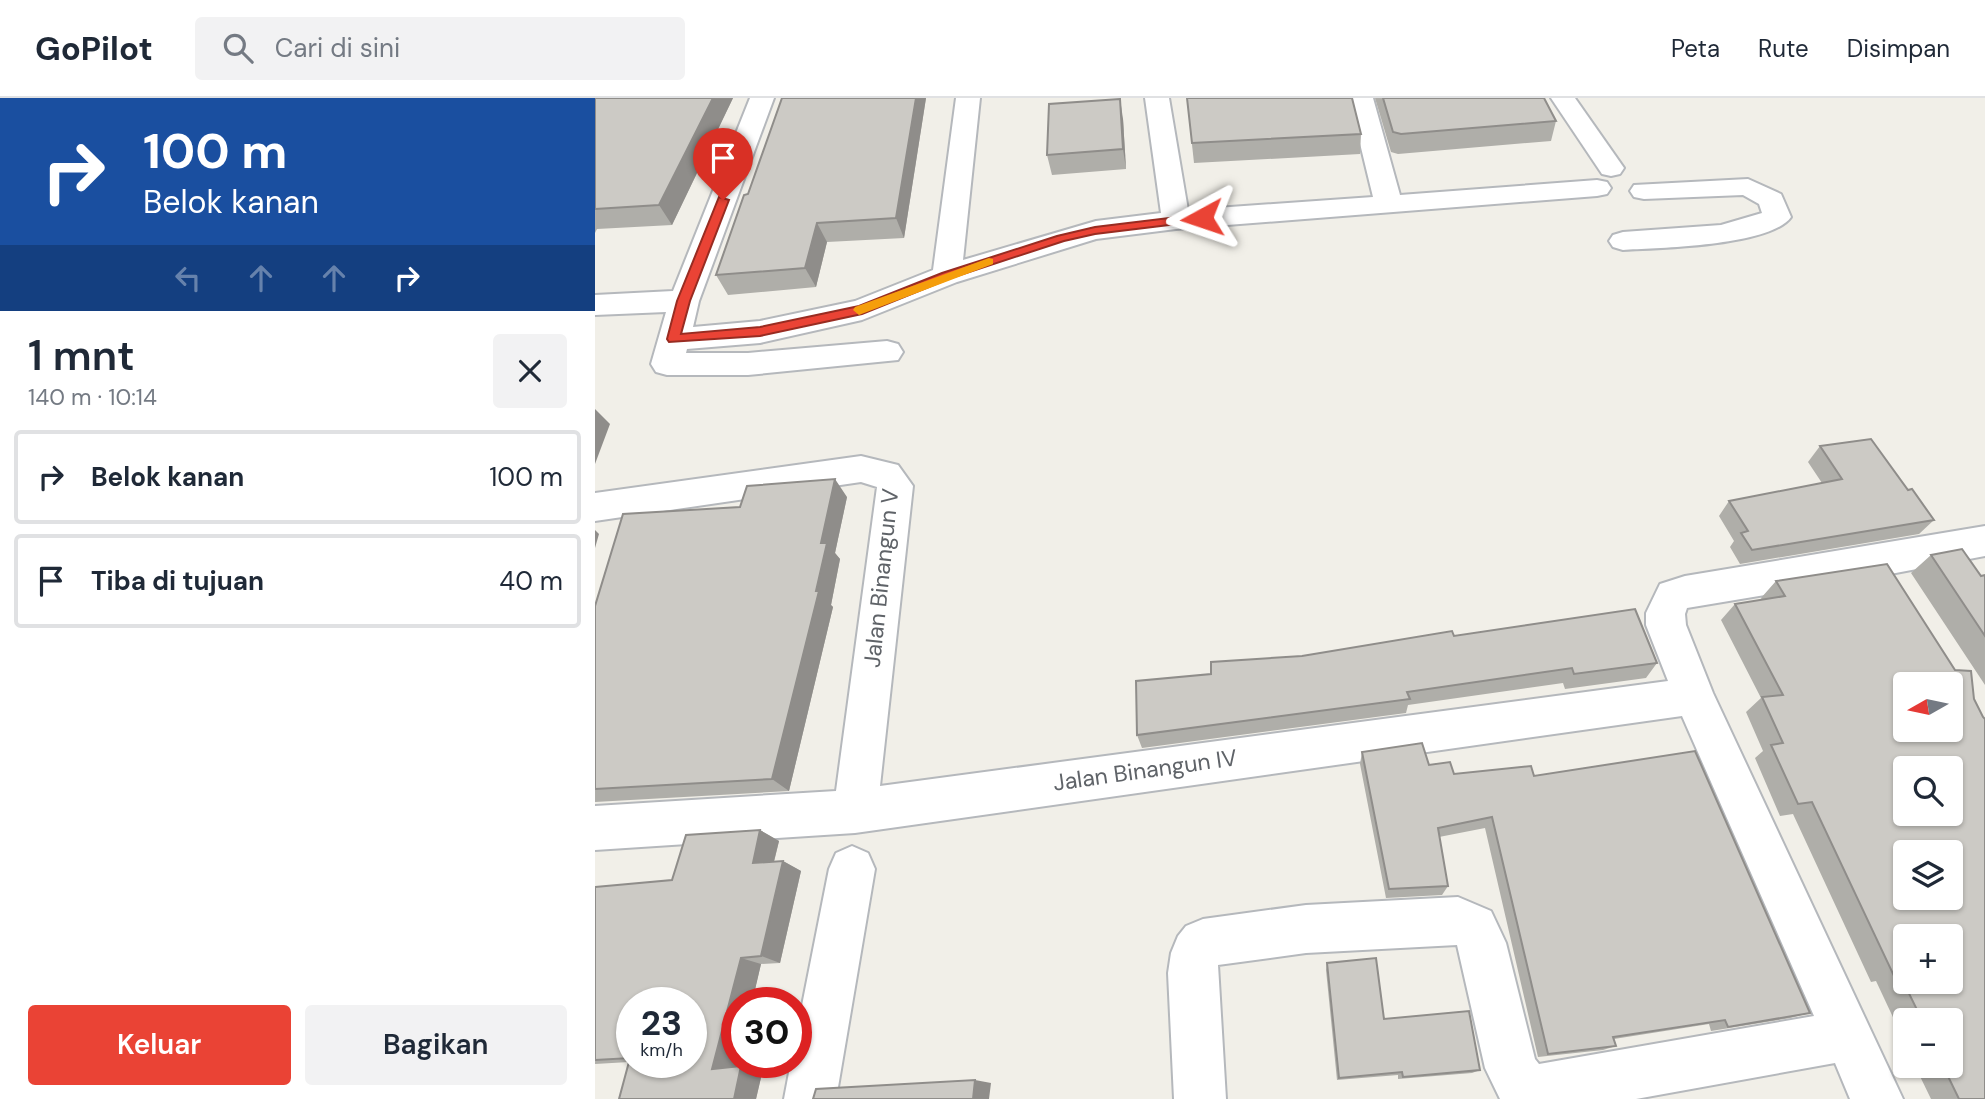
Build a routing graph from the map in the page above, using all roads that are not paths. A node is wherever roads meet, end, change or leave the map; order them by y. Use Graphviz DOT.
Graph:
graph roads {
  1 [pos="762,98"];
  2 [pos="968,98"];
  3 [pos="1157,98"];
  4 [pos="1361,98"];
  5 [pos="1563,98"];
  6 [pos="1604,178"];
  7 [pos="1388,202"];
  8 [pos="1176,220"];
  9 [pos="1623,241"];
  10 [pos="947,275"];
  11 [pos="684,301"];
  12 [pos="595,305"];
  13 [pos="673,339"];
  14 [pos="887,352"];
  15 [pos="613,504"];
  16 [pos="618,540"];
  17 [pos="1985,541"];
  18 [pos="1694,696"];
  19 [pos="855,811"];
  20 [pos="595,828"];
  21 [pos="852,869"];
  22 [pos="1849,1035"];
  23 [pos="810,1099"];
  24 [pos="1200,1099"];
  25 [pos="1877,1099"];
  1 -- 11 [label="street"];
  2 -- 10 [label="street"];
  3 -- 8 [label="street"];
  4 -- 7 [label="street"];
  5 -- 6 [label="street"];
  6 -- 7 [label="street"];
  6 -- 9 [label="street"];
  7 -- 8 [label="street"];
  8 -- 10 [label="street"];
  10 -- 13 [label="street"];
  11 -- 12 [label="street"];
  11 -- 13 [label="street"];
  13 -- 14 [label="street"];
  15 -- 16 [label="street"];
  15 -- 19 [label="street, Jalan Binangun V"];
  17 -- 18 [label="street"];
  18 -- 19 [label="street, Jalan Binangun IV"];
  18 -- 22 [label="street"];
  19 -- 20 [label="street, Jalan Binangun IV"];
  21 -- 23 [label="street"];
  22 -- 24 [label="street"];
  22 -- 25 [label="street"];
}
